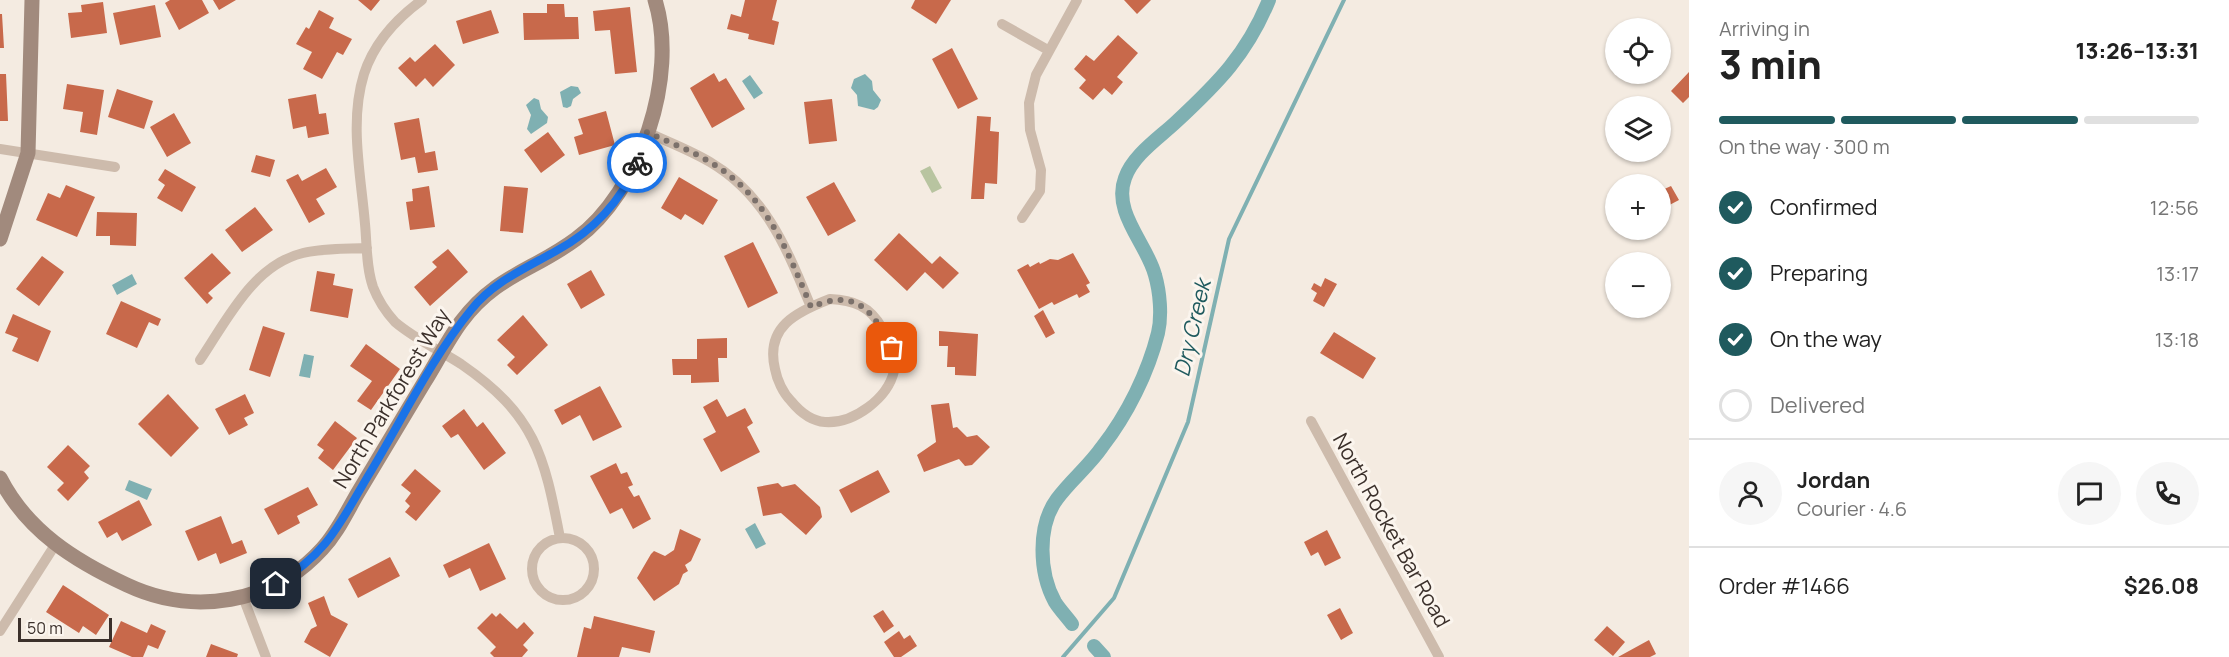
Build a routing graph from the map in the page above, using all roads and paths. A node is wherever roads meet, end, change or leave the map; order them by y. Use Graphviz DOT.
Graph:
graph roads {
  1 [pos="32,0"];
  2 [pos="422,0"];
  3 [pos="655,0"];
  4 [pos="1077,0"];
  5 [pos="1002,24"];
  6 [pos="1048,50"];
  7 [pos="647,132"];
  8 [pos="0,149"];
  9 [pos="28,153"];
  10 [pos="115,167"];
  11 [pos="1022,218"];
  12 [pos="0,238"];
  13 [pos="367,248"];
  14 [pos="811,307"];
  15 [pos="442,353"];
  16 [pos="200,360"];
  17 [pos="1311,421"];
  18 [pos="0,478"];
  19 [pos="560,538"];
  20 [pos="56,545"];
  21 [pos="243,597"];
  22 [pos="0,631"];
  23 [pos="266,657"];
  24 [pos="1439,657"];
  1 -- 9 [label="street"];
  2 -- 13 [label="street"];
  3 -- 7 [label="street, North Parkforest Way"];
  4 -- 6 [label="street"];
  5 -- 6 [label="street"];
  6 -- 11 [label="street"];
  7 -- 14 [label="street"];
  7 -- 15 [label="street, North Parkforest Way"];
  8 -- 9 [label="street"];
  9 -- 10 [label="street"];
  9 -- 12 [label="street"];
  13 -- 15 [label="street"];
  13 -- 16 [label="street"];
  14 -- 14 [label="street"];
  15 -- 19 [label="street"];
  15 -- 21 [label="street, North Parkforest Way"];
  17 -- 24 [label="street, North Rocket Bar Road"];
  18 -- 20 [label="street, North Parkforest Way"];
  19 -- 19 [label="street"];
  20 -- 21 [label="street, North Parkforest Way"];
  20 -- 22 [label="street"];
  21 -- 23 [label="street"];
}
